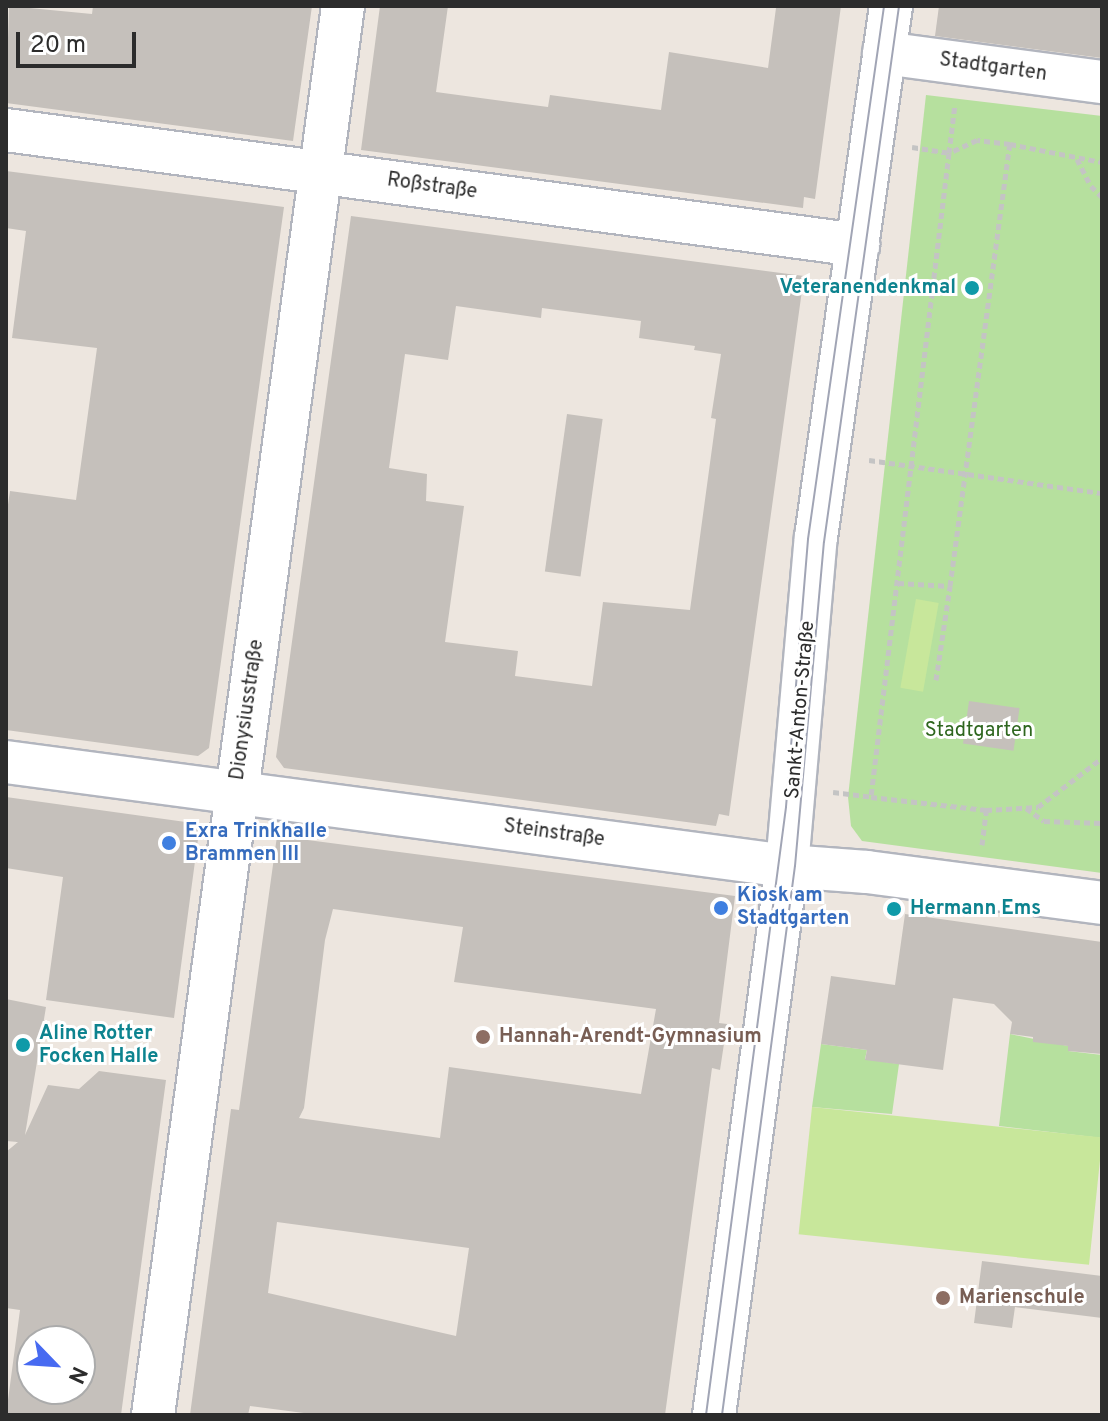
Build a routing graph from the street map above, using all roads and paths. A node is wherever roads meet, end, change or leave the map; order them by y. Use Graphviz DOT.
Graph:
graph roads {
  1 [pos="343,6"];
  2 [pos="891,6"];
  3 [pos="884,53"];
  4 [pos="960,63"];
  5 [pos="1102,82"];
  6 [pos="6,130"];
  7 [pos="1010,144"];
  8 [pos="949,153"];
  9 [pos="1077,159"];
  10 [pos="1102,162"];
  11 [pos="321,172"];
  12 [pos="1102,197"];
  13 [pos="858,245"];
  14 [pos="860,459"];
  15 [pos="911,466"];
  16 [pos="964,474"];
  17 [pos="1102,493"];
  18 [pos="898,583"];
  19 [pos="950,586"];
  20 [pos="936,680"];
  21 [pos="1102,758"];
  22 [pos="6,762"];
  23 [pos="237,791"];
  24 [pos="1025,807"];
  25 [pos="1102,823"];
  26 [pos="787,866"];
  27 [pos="1102,903"];
  28 [pos="153,1415"];
  29 [pos="714,1415"];
  1 -- 11 [label="street, Dionysiusstraße"];
  2 -- 3 [label="street, Sankt-Anton-Straße"];
  3 -- 4 [label="street, Stadtgarten"];
  3 -- 13 [label="street, Sankt-Anton-Straße"];
  4 -- 5 [label="street, Stadtgarten"];
  4 -- 8 [label="path"];
  6 -- 11 [label="street, Roßstraße"];
  7 -- 8 [label="path"];
  7 -- 9 [label="path"];
  7 -- 16 [label="path"];
  8 -- 15 [label="path"];
  9 -- 10 [label="path"];
  9 -- 12 [label="path"];
  11 -- 13 [label="street, Roßstraße"];
  11 -- 23 [label="street, Dionysiusstraße"];
  13 -- 26 [label="street, Sankt-Anton-Straße"];
  14 -- 15 [label="path"];
  15 -- 16 [label="path"];
  15 -- 18 [label="path"];
  16 -- 17 [label="path"];
  16 -- 19 [label="path"];
  18 -- 19 [label="path"];
  18 -- 24 [label="path"];
  19 -- 20 [label="path"];
  21 -- 24 [label="path"];
  22 -- 23 [label="street, Steinstraße"];
  23 -- 26 [label="street, Steinstraße"];
  23 -- 28 [label="street, Dionysiusstraße"];
  24 -- 25 [label="path"];
  26 -- 27 [label="street, Steinstraße"];
  26 -- 29 [label="street, Sankt-Anton-Straße"];
}
